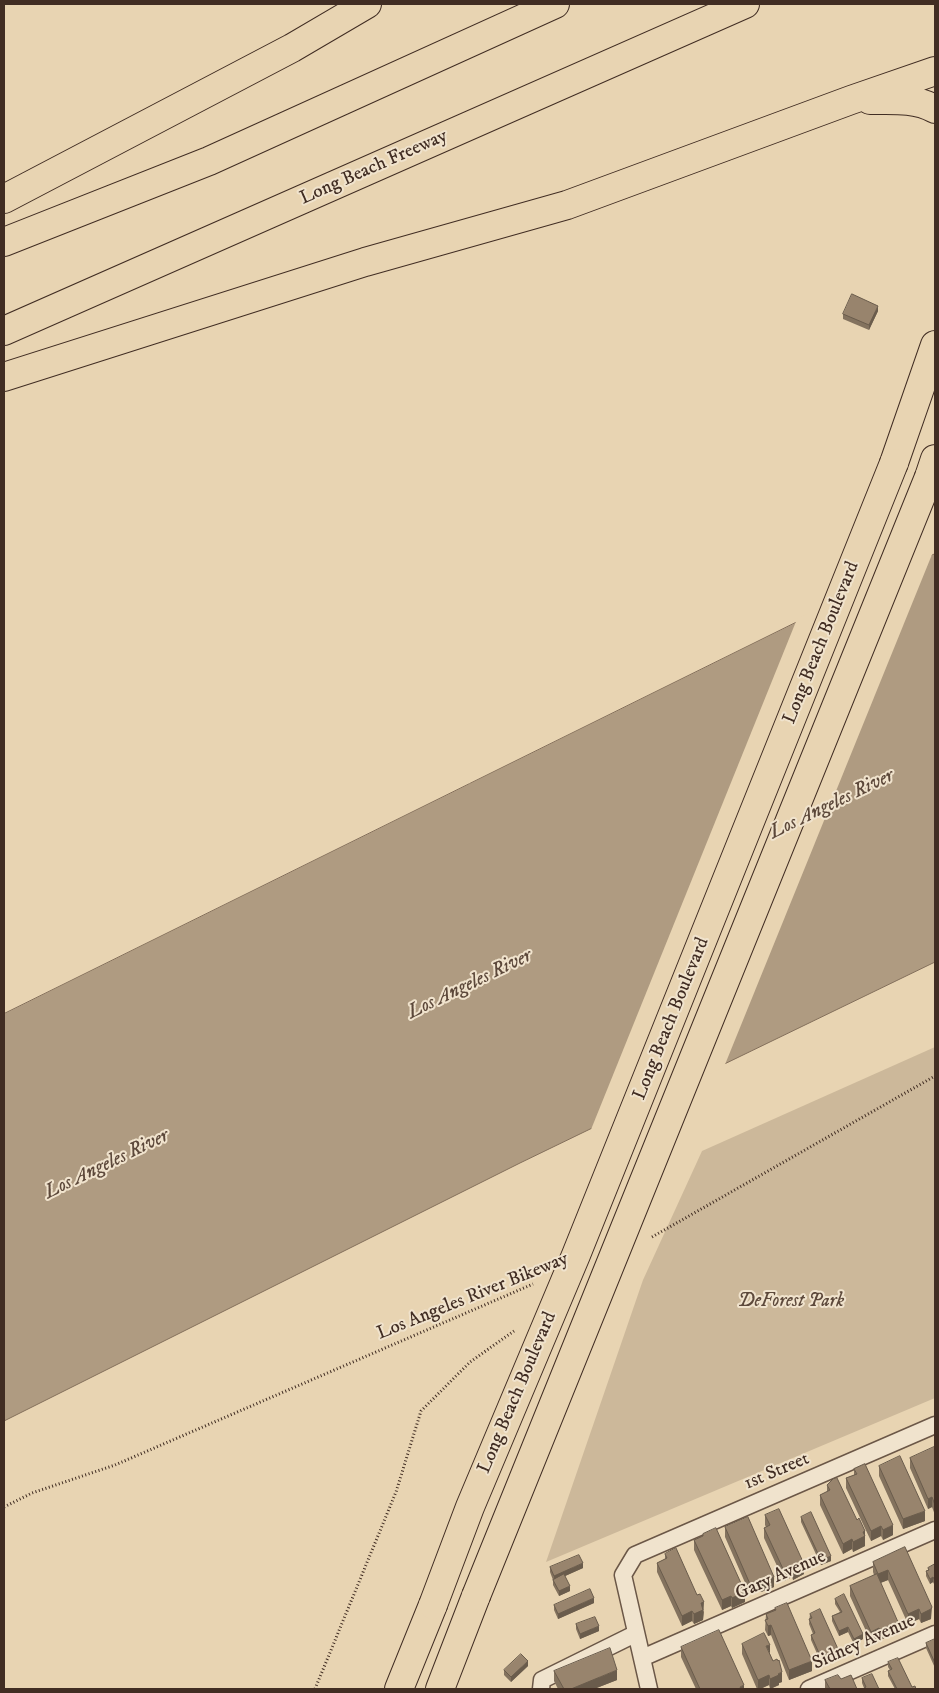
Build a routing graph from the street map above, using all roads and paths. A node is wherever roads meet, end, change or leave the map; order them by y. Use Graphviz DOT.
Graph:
graph roads {
  1 [pos="367,4"];
  2 [pos="555,4"];
  3 [pos="745,4"];
  4 [pos="935,71"];
  5 [pos="851,100"];
  6 [pos="935,109"];
  7 [pos="4,199"];
  8 [pos="4,242"];
  9 [pos="4,332"];
  10 [pos="935,345"];
  11 [pos="4,377"];
  12 [pos="932,468"];
  13 [pos="935,1076"];
  14 [pos="646,1240"];
  15 [pos="536,1283"];
  16 [pos="518,1329"];
  17 [pos="935,1425"];
  18 [pos="4,1507"];
  19 [pos="935,1530"];
  20 [pos="635,1634"];
  21 [pos="935,1634"];
  22 [pos="642,1658"];
  23 [pos="315,1689"];
  24 [pos="399,1689"];
  25 [pos="440,1689"];
  26 [pos="542,1689"];
  27 [pos="648,1689"];
  28 [pos="809,1689"];
  1 -- 7 [label="main road"];
  2 -- 8 [label="main road"];
  3 -- 9 [label="main road, Long Beach Freeway"];
  4 -- 5 [label="main road"];
  5 -- 6 [label="main road"];
  5 -- 11 [label="main road"];
  10 -- 24 [label="main road, Long Beach Boulevard, bridge"];
  12 -- 25 [label="main road, Long Beach Boulevard, bridge"];
  13 -- 14 [label="path"];
  15 -- 18 [label="path, Los Angeles River Bikeway"];
  16 -- 23 [label="path"];
  17 -- 20 [label="lane, 1st Street"];
  19 -- 22 [label="lane, Gary Avenue"];
  20 -- 22 [label="lane"];
  20 -- 26 [label="lane"];
  21 -- 28 [label="lane, Sidney Avenue"];
  22 -- 27 [label="lane"];
}
